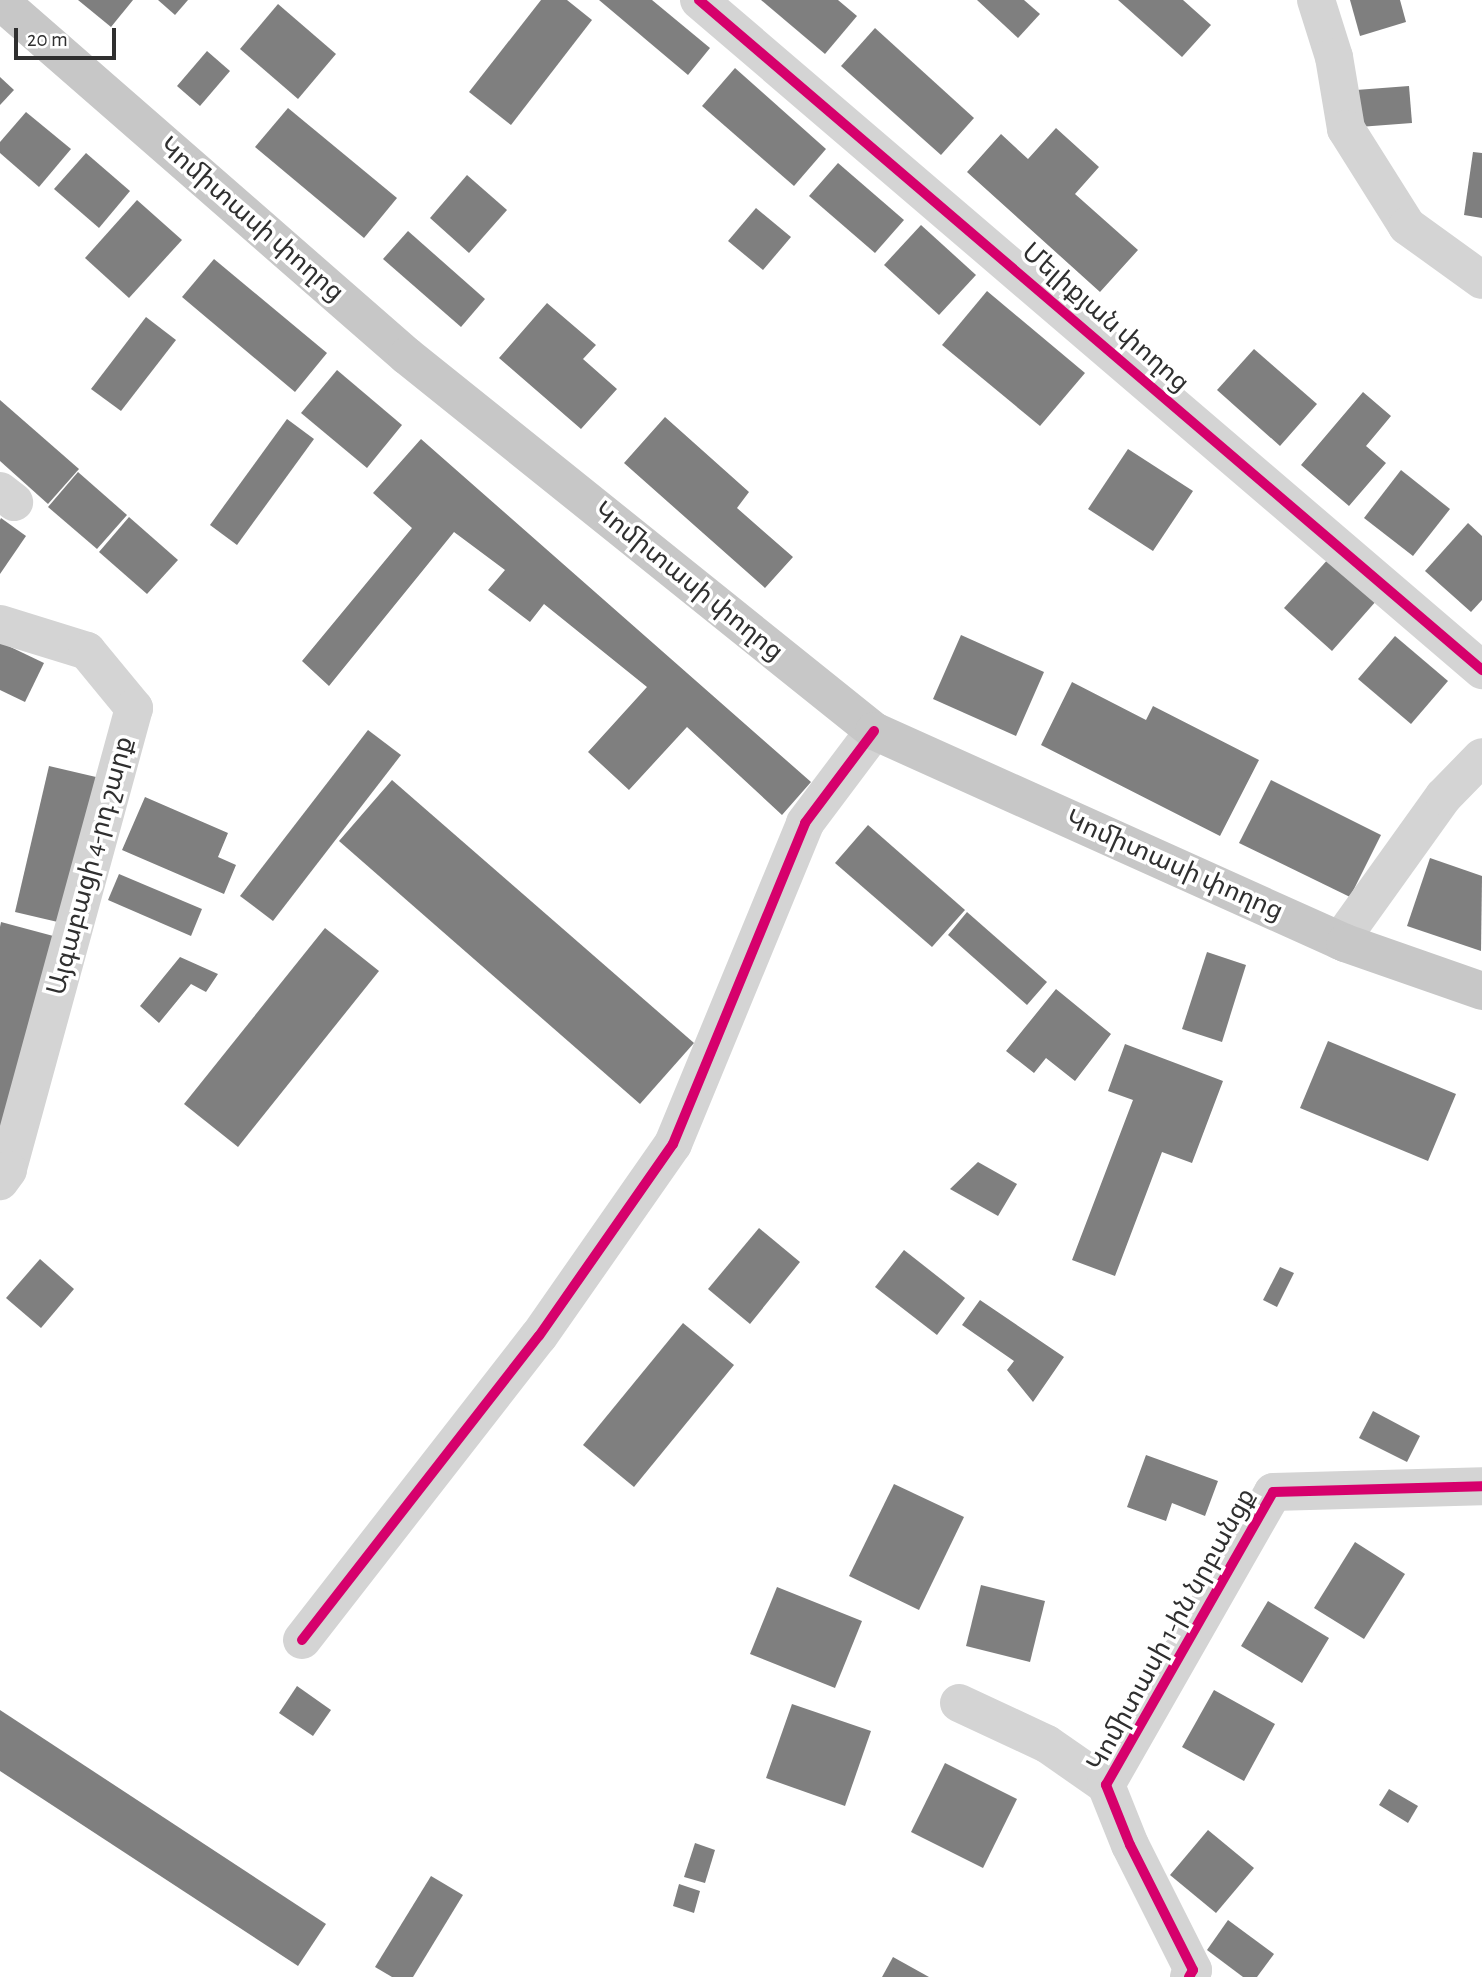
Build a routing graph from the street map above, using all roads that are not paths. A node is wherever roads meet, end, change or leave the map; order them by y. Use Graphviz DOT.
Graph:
graph roads {
  1 [pos="699,0"];
  2 [pos="1316,0"];
  3 [pos="0,1"];
  4 [pos="1482,280"];
  5 [pos="0,624"];
  6 [pos="1482,670"];
  7 [pos="874,731"];
  8 [pos="1482,757"];
  9 [pos="1340,941"];
  10 [pos="1482,992"];
  11 [pos="0,1181"];
  12 [pos="1482,1486"];
  13 [pos="302,1640"];
  14 [pos="959,1703"];
  15 [pos="1107,1785"];
  16 [pos="1189,1977"];
  1 -- 6 [label="street, Մելիքյան փողոց"];
  2 -- 4 [label="street"];
  3 -- 7 [label="main road, Կոմիտասի փողոց"];
  5 -- 11 [label="street, Այգաբացի 4-րդ շարք"];
  7 -- 9 [label="main road, Կոմիտասի փողոց"];
  7 -- 13 [label="street"];
  8 -- 9 [label="street"];
  9 -- 10 [label="main road, Կոմիտասի փողոց"];
  12 -- 15 [label="street, Կոմիտասի 1-ին նրբանցք"];
  14 -- 15 [label="street"];
  15 -- 16 [label="street, Կոմիտասի 1-ին նրբանցք"];
}
